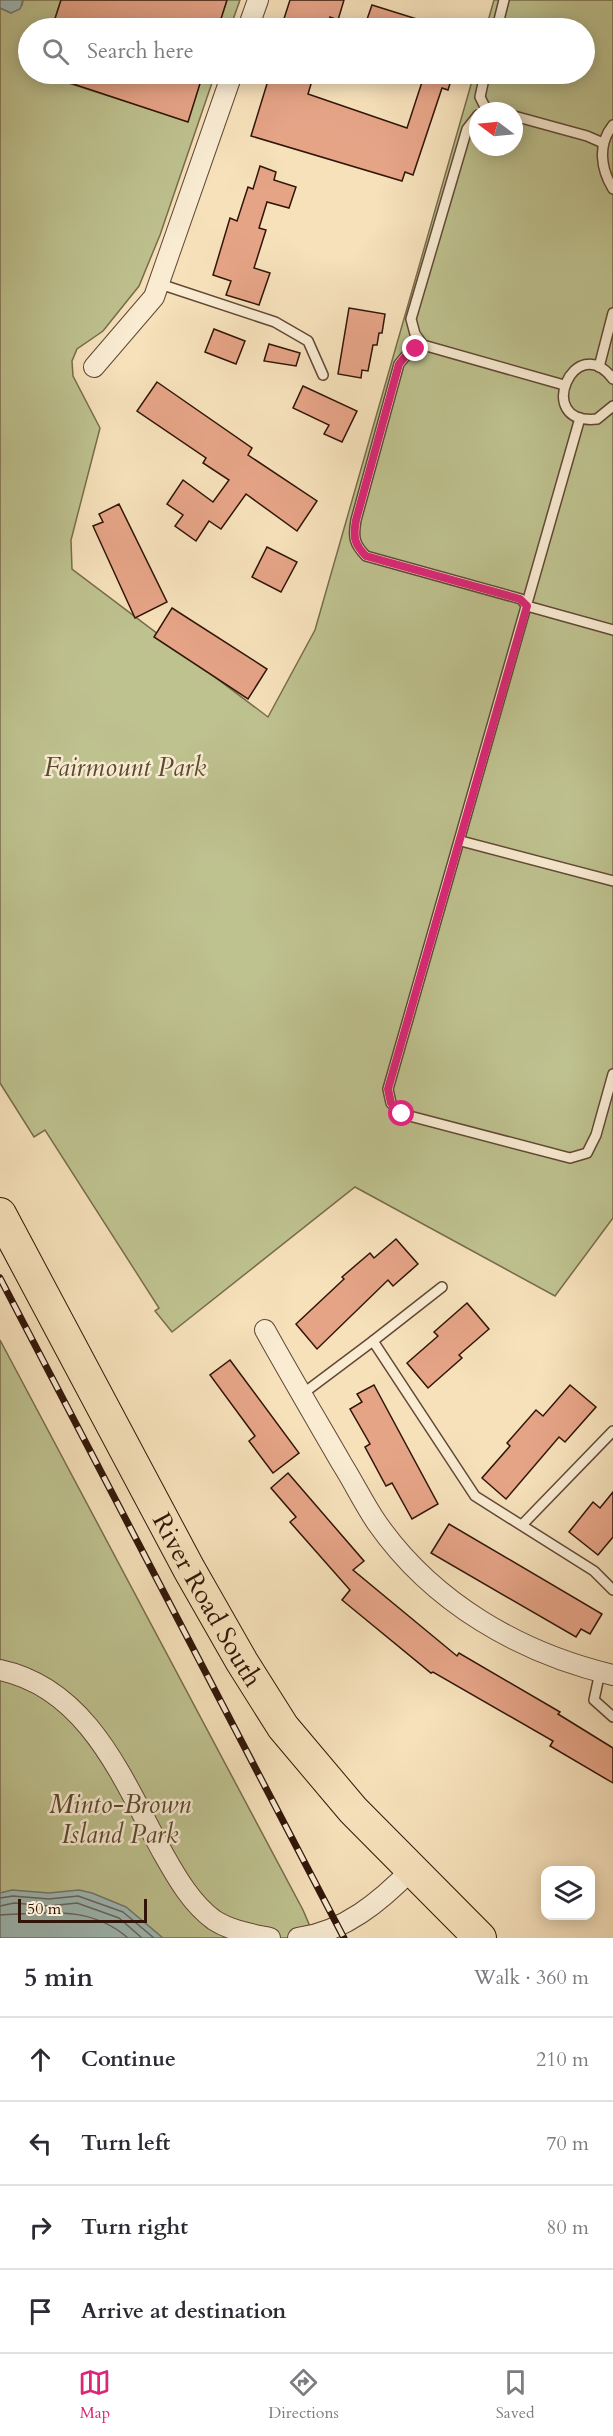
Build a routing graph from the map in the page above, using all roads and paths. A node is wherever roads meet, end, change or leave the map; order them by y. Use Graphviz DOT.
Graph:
graph roads {
  1 [pos="258,0"];
  2 [pos="504,0"];
  3 [pos="252,18"];
  4 [pos="499,18"];
  5 [pos="229,84"];
  6 [pos="482,84"];
  7 [pos="482,102"];
  8 [pos="523,118"];
  9 [pos="613,125"];
  10 [pos="469,126"];
  11 [pos="603,143"];
  12 [pos="613,189"];
  13 [pos="160,284"];
  14 [pos="613,312"];
  15 [pos="423,345"];
  16 [pos="94,367"];
  17 [pos="599,367"];
  18 [pos="323,375"];
  19 [pos="613,379"];
  20 [pos="564,386"];
  21 [pos="613,406"];
  22 [pos="580,418"];
  23 [pos="527,606"];
  24 [pos="613,630"];
  25 [pos="461,841"];
  26 [pos="613,881"];
  27 [pos="613,1074"];
  28 [pos="0,1214"];
  29 [pos="442,1287"];
  30 [pos="265,1330"];
  31 [pos="373,1341"];
  32 [pos="302,1395"];
  33 [pos="613,1431"];
  34 [pos="522,1525"];
  35 [pos="613,1590"];
  36 [pos="0,1670"];
  37 [pos="606,1673"];
  38 [pos="613,1717"];
  39 [pos="412,1869"];
  40 [pos="270,1938"];
  41 [pos="298,1938"];
  42 [pos="480,1938"];
  1 -- 3 [label="street"];
  2 -- 4 [label="lane"];
  5 -- 13 [label="street"];
  6 -- 7 [label="lane"];
  8 -- 11 [label="lane"];
  9 -- 11 [label="lane"];
  10 -- 15 [label="lane"];
  11 -- 12 [label="lane"];
  13 -- 16 [label="street"];
  13 -- 18 [label="lane"];
  14 -- 17 [label="lane"];
  15 -- 20 [label="lane"];
  15 -- 23 [label="lane"];
  17 -- 19 [label="lane"];
  17 -- 20 [label="lane"];
  20 -- 22 [label="lane"];
  21 -- 22 [label="lane"];
  22 -- 23 [label="lane"];
  23 -- 24 [label="lane"];
  23 -- 25 [label="lane"];
  25 -- 26 [label="lane"];
  25 -- 27 [label="lane"];
  28 -- 39 [label="main road, River Road South"];
  29 -- 31 [label="lane"];
  30 -- 32 [label="street"];
  31 -- 32 [label="lane"];
  31 -- 34 [label="lane"];
  32 -- 37 [label="street"];
  33 -- 34 [label="lane"];
  34 -- 35 [label="lane"];
  36 -- 40 [label="street"];
  37 -- 38 [label="lane"];
  39 -- 41 [label="street"];
  39 -- 42 [label="main road, River Road South"];
}
